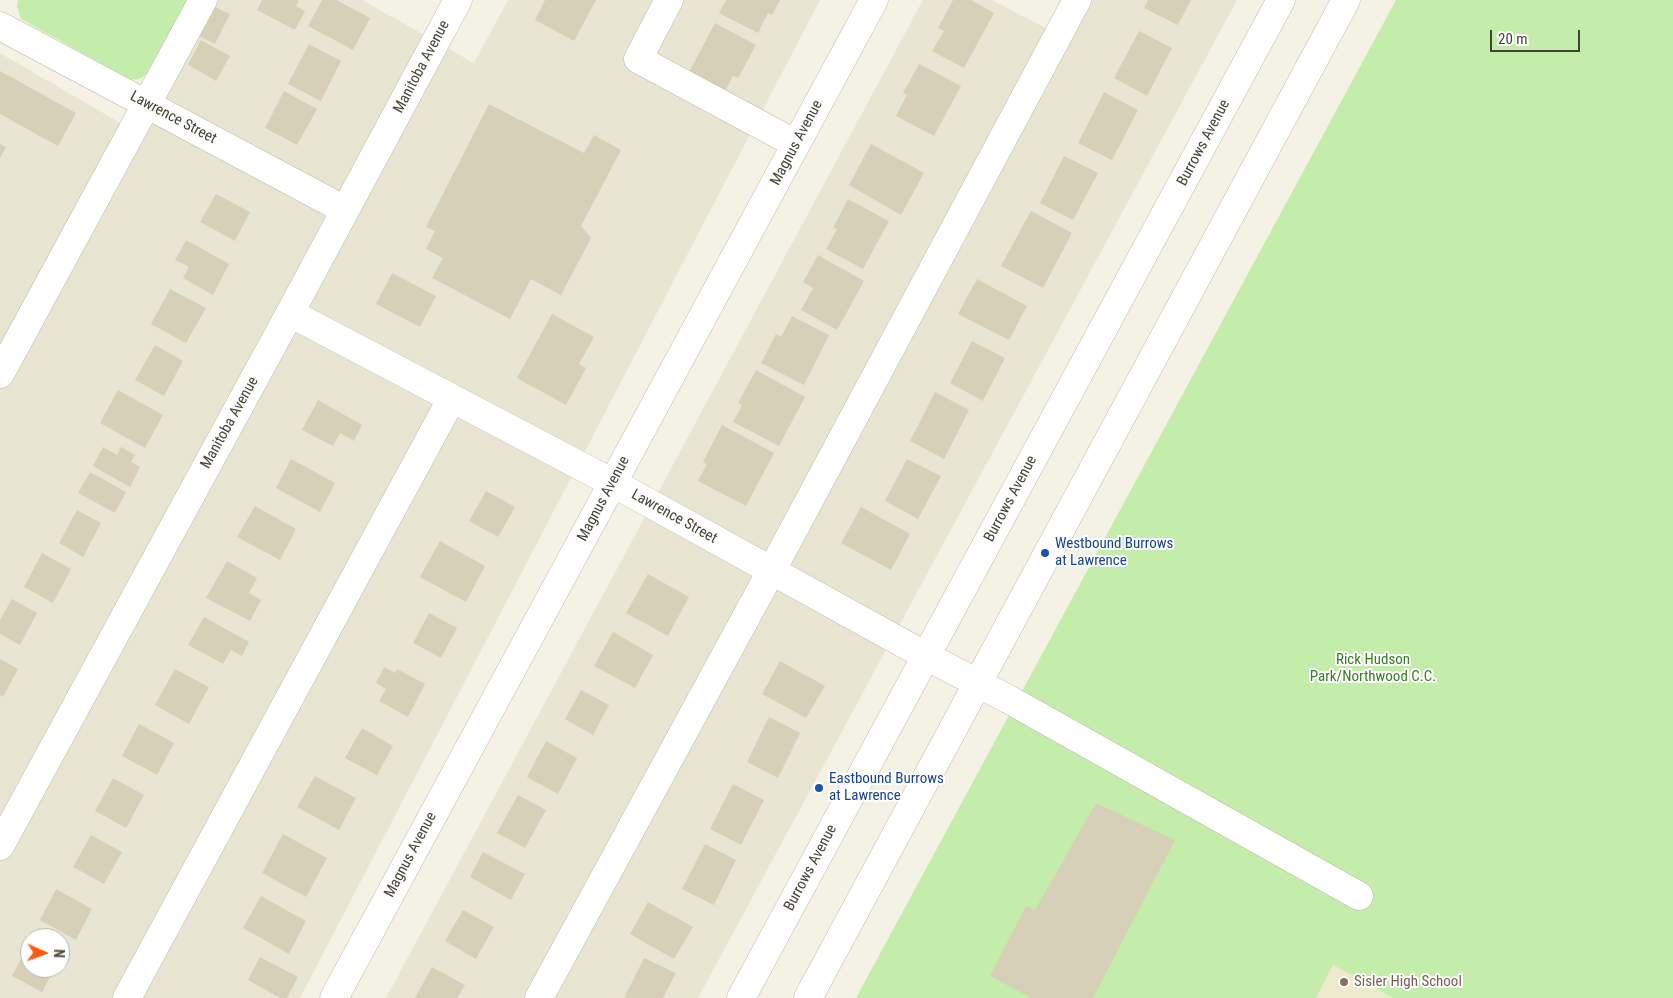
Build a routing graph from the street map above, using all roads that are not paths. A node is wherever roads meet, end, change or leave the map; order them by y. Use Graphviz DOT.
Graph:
graph roads {
  1 [pos="203,0"];
  2 [pos="458,0"];
  3 [pos="669,0"];
  4 [pos="874,0"];
  5 [pos="1077,0"];
  6 [pos="1281,0"];
  7 [pos="1346,0"];
  8 [pos="0,26"];
  9 [pos="146,104"];
  10 [pos="796,144"];
  11 [pos="345,210"];
  12 [pos="290,313"];
  13 [pos="0,374"];
  14 [pos="452,398"];
  15 [pos="613,483"];
  16 [pos="771,570"];
  17 [pos="926,656"];
  18 [pos="977,683"];
  19 [pos="0,846"];
  20 [pos="1359,896"];
  21 [pos="128,998"];
  22 [pos="334,998"];
  23 [pos="540,998"];
  24 [pos="741,998"];
  25 [pos="808,998"];
  1 -- 9 [label="street"];
  2 -- 11 [label="street, Manitoba Avenue"];
  3 -- 10 [label="street"];
  4 -- 10 [label="street, Magnus Avenue"];
  5 -- 16 [label="street"];
  6 -- 17 [label="street, Burrows Avenue"];
  7 -- 18 [label="street"];
  8 -- 9 [label="street, Lawrence Street"];
  9 -- 11 [label="street, Lawrence Street"];
  9 -- 13 [label="street"];
  10 -- 15 [label="street, Magnus Avenue"];
  11 -- 12 [label="street, Manitoba Avenue"];
  12 -- 14 [label="street, Lawrence Street"];
  12 -- 19 [label="street, Manitoba Avenue"];
  14 -- 15 [label="street, Lawrence Street"];
  14 -- 21 [label="street"];
  15 -- 16 [label="street, Lawrence Street"];
  15 -- 22 [label="street, Magnus Avenue"];
  16 -- 17 [label="street, Lawrence Street"];
  16 -- 23 [label="street"];
  17 -- 18 [label="street, Lawrence Street"];
  17 -- 24 [label="street, Burrows Avenue"];
  18 -- 20 [label="street, Lawrence Street"];
  18 -- 25 [label="street"];
}
